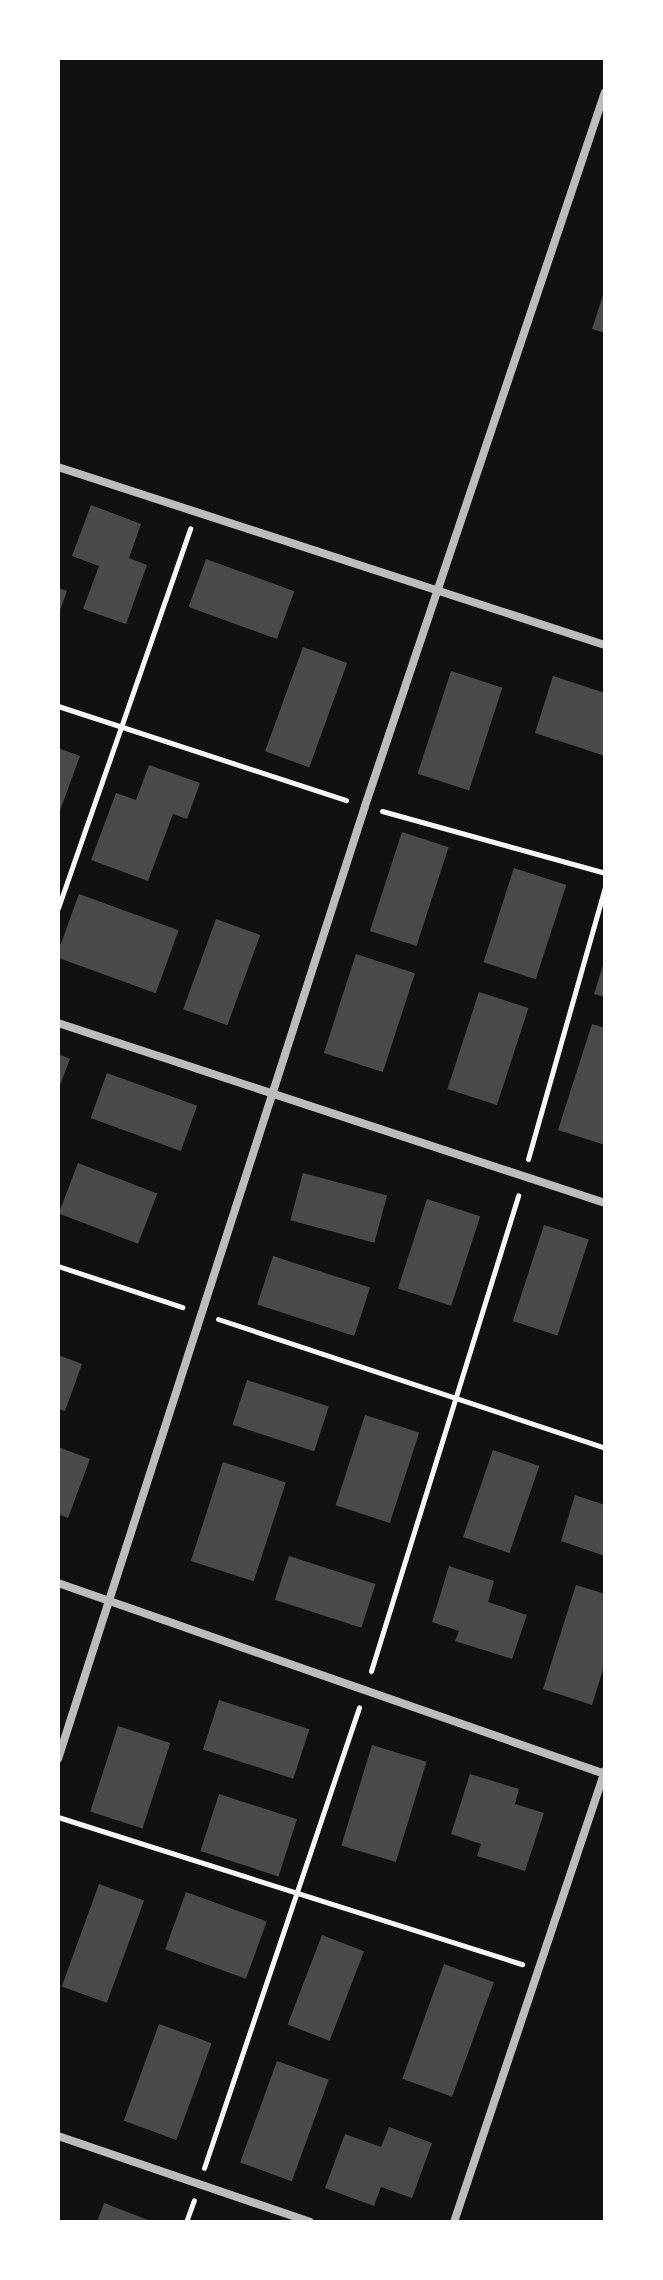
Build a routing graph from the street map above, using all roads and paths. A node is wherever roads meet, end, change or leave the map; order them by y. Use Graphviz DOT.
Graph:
graph roads {
  1 [pos="605,92"];
  2 [pos="58,467"];
  3 [pos="195,514"];
  4 [pos="436,591"];
  5 [pos="605,645"];
  6 [pos="58,706"];
  7 [pos="119,729"];
  8 [pos="365,806"];
  9 [pos="605,873"];
  10 [pos="605,886"];
  11 [pos="58,908"];
  12 [pos="58,1023"];
  13 [pos="271,1093"];
  14 [pos="524,1175"];
  15 [pos="605,1203"];
  16 [pos="58,1266"];
  17 [pos="203,1314"];
  18 [pos="459,1399"];
  19 [pos="605,1448"];
  20 [pos="58,1583"];
  21 [pos="112,1601"];
  22 [pos="364,1690"];
  23 [pos="58,1759"];
  24 [pos="605,1773"];
  25 [pos="58,1817"];
  26 [pos="297,1893"];
  27 [pos="539,1969"];
  28 [pos="58,2136"];
  29 [pos="199,2184"];
  30 [pos="186,2222"];
  31 [pos="310,2222"];
  32 [pos="454,2222"];
  1 -- 4 [label="street"];
  2 -- 3 [label="street"];
  3 -- 4 [label="street"];
  3 -- 7 [label="path"];
  4 -- 5 [label="street"];
  4 -- 8 [label="street"];
  6 -- 7 [label="path"];
  7 -- 8 [label="path"];
  7 -- 11 [label="path"];
  8 -- 9 [label="path"];
  8 -- 13 [label="street"];
  10 -- 14 [label="path"];
  12 -- 13 [label="street"];
  13 -- 14 [label="street"];
  13 -- 17 [label="street"];
  14 -- 15 [label="street"];
  14 -- 18 [label="path"];
  16 -- 17 [label="path"];
  17 -- 18 [label="path"];
  17 -- 21 [label="street"];
  18 -- 19 [label="path"];
  18 -- 22 [label="path"];
  20 -- 21 [label="street"];
  21 -- 22 [label="street"];
  21 -- 23 [label="street"];
  22 -- 24 [label="street"];
  22 -- 26 [label="path"];
  24 -- 27 [label="street"];
  25 -- 26 [label="path"];
  26 -- 27 [label="path"];
  26 -- 29 [label="path"];
  27 -- 32 [label="street"];
  28 -- 29 [label="street"];
  29 -- 30 [label="path"];
  29 -- 31 [label="street"];
}
